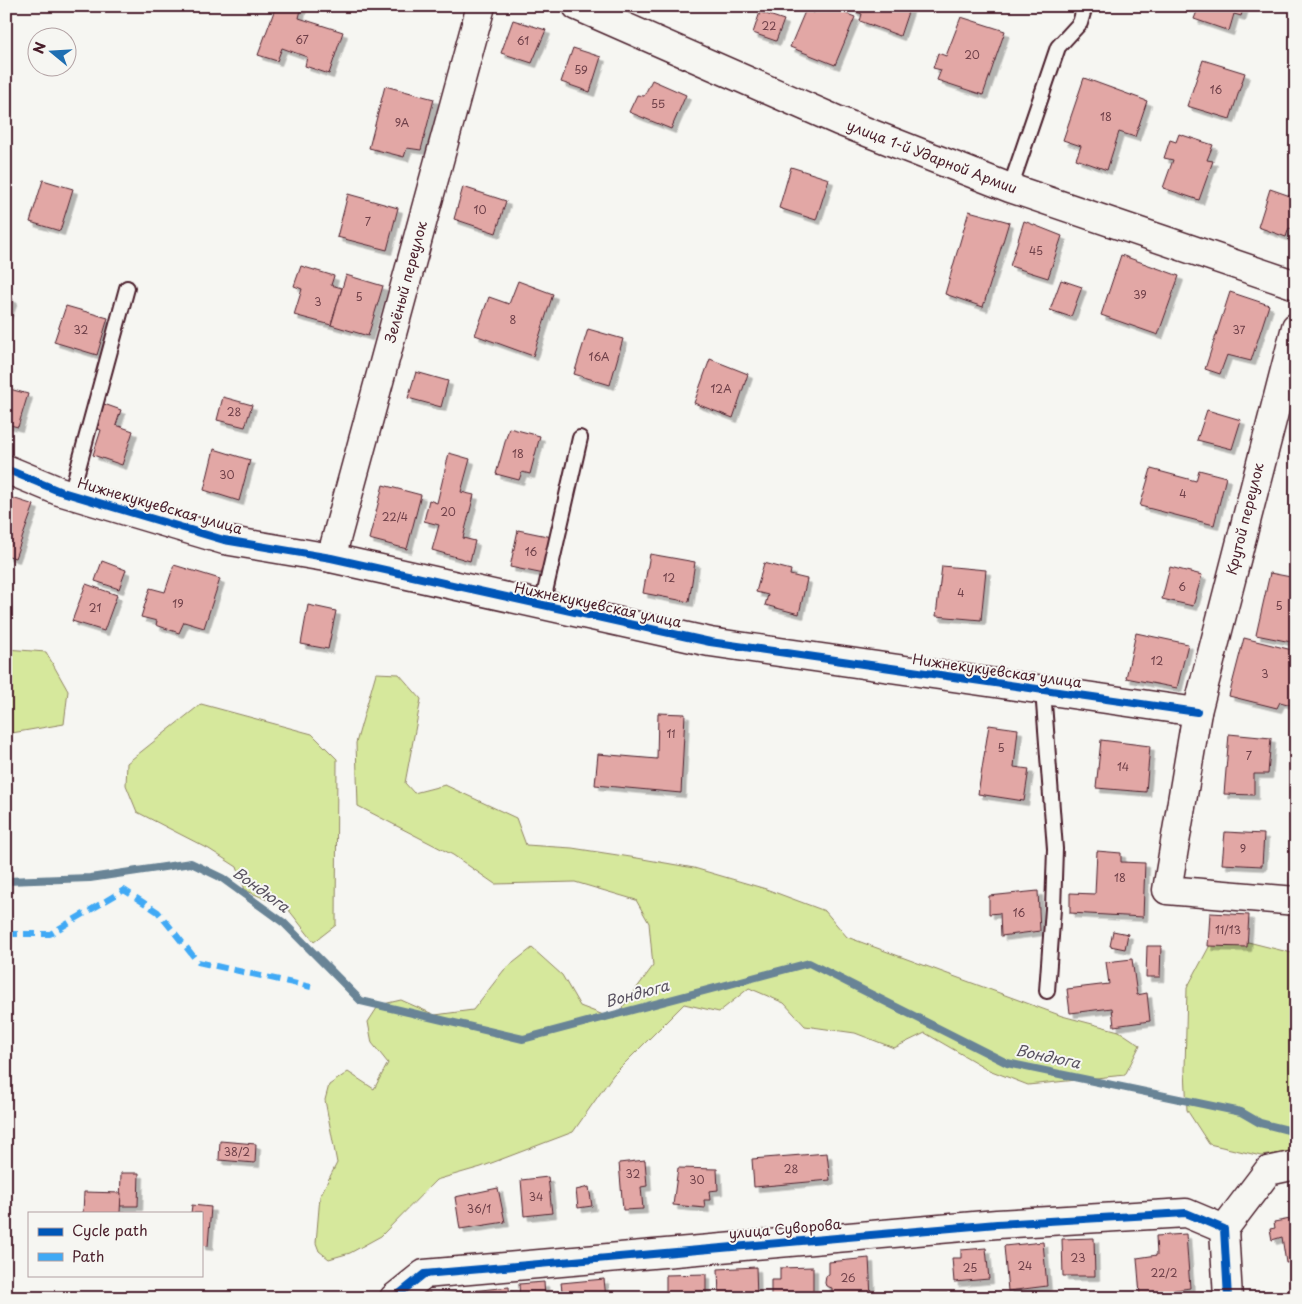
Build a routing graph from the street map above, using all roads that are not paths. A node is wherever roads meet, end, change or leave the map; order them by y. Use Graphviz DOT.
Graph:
graph roads {
  1 [pos="480,6"];
  2 [pos="577,6"];
  3 [pos="1085,6"];
  4 [pos="1010,188"];
  5 [pos="1296,285"];
  6 [pos="127,288"];
  7 [pos="1296,326"];
  8 [pos="580,438"];
  9 [pos="6,469"];
  10 [pos="71,494"];
  11 [pos="331,558"];
  12 [pos="542,605"];
  13 [pos="1043,690"];
  14 [pos="1197,712"];
  15 [pos="1296,901"];
  16 [pos="1047,991"];
  17 [pos="1296,1166"];
  18 [pos="1224,1228"];
  19 [pos="394,1298"];
  20 [pos="1228,1298"];
  1 -- 11 [label="street, Зелёный переулок"];
  2 -- 4 [label="street, улица 1-й Ударной Армии"];
  3 -- 4 [label="lane"];
  4 -- 5 [label="street, улица 1-й Ударной Армии"];
  6 -- 10 [label="lane"];
  7 -- 14 [label="street, Крутой переулок"];
  8 -- 12 [label="lane"];
  9 -- 10 [label="street, Нижнекукуевская улица"];
  10 -- 11 [label="street, Нижнекукуевская улица"];
  11 -- 12 [label="street, Нижнекукуевская улица"];
  12 -- 13 [label="street, Нижнекукуевская улица"];
  13 -- 14 [label="street, Нижнекукуевская улица"];
  13 -- 16 [label="lane"];
  14 -- 15 [label="street, Крутой переулок"];
  17 -- 18 [label="street"];
  18 -- 19 [label="street, улица Суворова"];
  18 -- 20 [label="street"];
}
